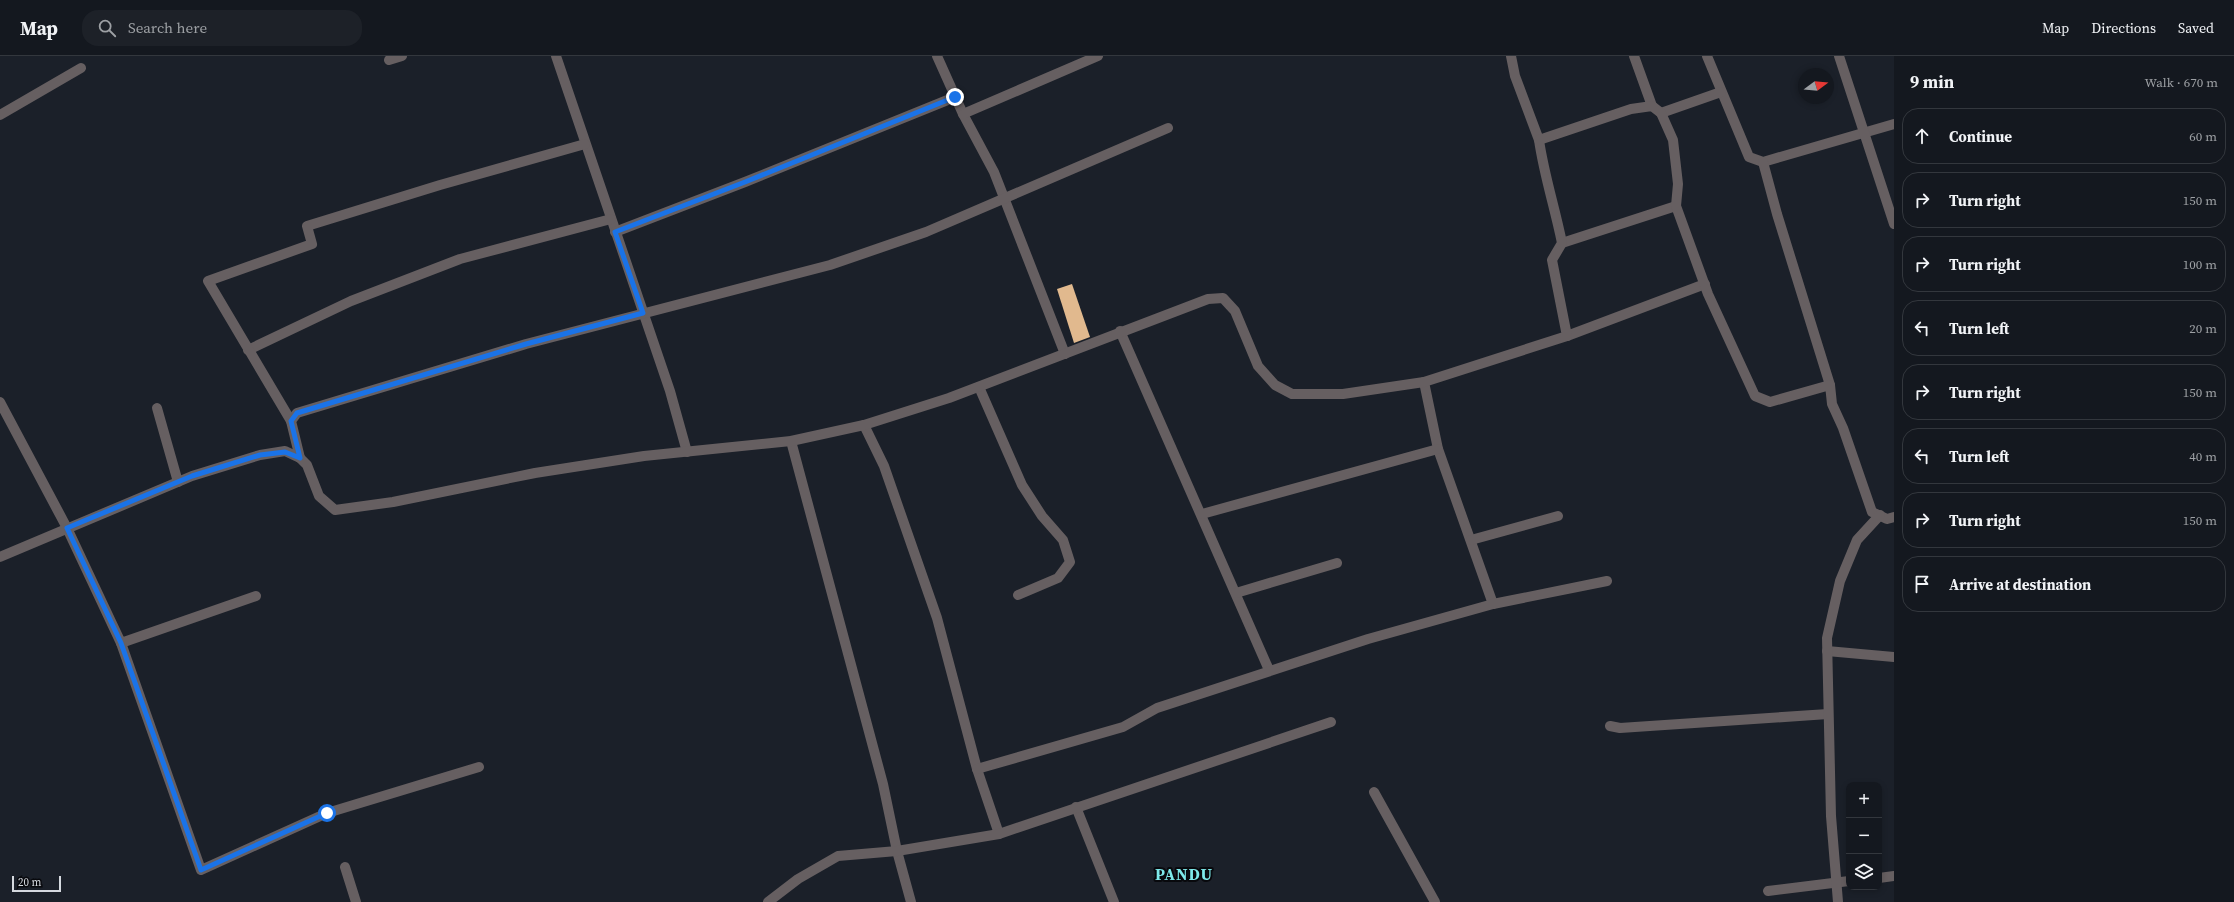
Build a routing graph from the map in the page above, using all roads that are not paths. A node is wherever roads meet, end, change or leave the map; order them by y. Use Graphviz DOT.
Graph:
graph roads {
  1 [pos="402,56"];
  2 [pos="556,56"];
  3 [pos="937,56"];
  4 [pos="1098,56"];
  5 [pos="1511,56"];
  6 [pos="1634,56"];
  7 [pos="1707,56"];
  8 [pos="1839,56"];
  9 [pos="389,60"];
  10 [pos="80,68"];
  11 [pos="1721,92"];
  12 [pos="955,97"];
  13 [pos="1652,106"];
  14 [pos="1661,113"];
  15 [pos="964,114"];
  16 [pos="0,115"];
  17 [pos="1894,124"];
  18 [pos="1168,128"];
  19 [pos="1865,133"];
  20 [pos="1539,140"];
  21 [pos="585,144"];
  22 [pos="1763,162"];
  23 [pos="1004,199"];
  24 [pos="1676,206"];
  25 [pos="611,220"];
  26 [pos="1894,224"];
  27 [pos="615,232"];
  28 [pos="1562,243"];
  29 [pos="1705,284"];
  30 [pos="643,313"];
  31 [pos="1120,331"];
  32 [pos="1567,336"];
  33 [pos="248,350"];
  34 [pos="1065,354"];
  35 [pos="1424,382"];
  36 [pos="1830,385"];
  37 [pos="979,387"];
  38 [pos="0,402"];
  39 [pos="156,408"];
  40 [pos="291,421"];
  41 [pos="864,425"];
  42 [pos="791,441"];
  43 [pos="1438,449"];
  44 [pos="687,452"];
  45 [pos="300,458"];
  46 [pos="178,482"];
  47 [pos="1202,514"];
  48 [pos="1880,515"];
  49 [pos="1558,516"];
  50 [pos="1894,517"];
  51 [pos="67,528"];
  52 [pos="1471,540"];
  53 [pos="0,557"];
  54 [pos="1337,562"];
  55 [pos="1607,580"];
  56 [pos="1236,593"];
  57 [pos="1018,595"];
  58 [pos="256,596"];
  59 [pos="1493,604"];
  60 [pos="121,643"];
  61 [pos="1827,651"];
  62 [pos="1894,657"];
  63 [pos="1269,670"];
  64 [pos="1828,714"];
  65 [pos="1331,722"];
  66 [pos="1610,726"];
  67 [pos="479,767"];
  68 [pos="978,769"];
  69 [pos="1374,792"];
  70 [pos="1076,807"];
  71 [pos="999,834"];
  72 [pos="897,851"];
  73 [pos="345,867"];
  74 [pos="1894,876"];
  75 [pos="1882,878"];
  76 [pos="1846,881"];
  77 [pos="1836,882"];
  78 [pos="1768,891"];
  79 [pos="356,902"];
  80 [pos="768,902"];
  81 [pos="911,902"];
  82 [pos="1114,902"];
  83 [pos="1435,902"];
  84 [pos="1838,902"];
  1 -- 9 [label="street"];
  2 -- 21 [label="street"];
  3 -- 12 [label="street"];
  4 -- 15 [label="street"];
  5 -- 20 [label="street"];
  6 -- 13 [label="street"];
  7 -- 11 [label="street"];
  8 -- 19 [label="street"];
  10 -- 16 [label="street"];
  11 -- 14 [label="street"];
  11 -- 22 [label="street"];
  12 -- 15 [label="street"];
  12 -- 27 [label="street"];
  13 -- 14 [label="street"];
  13 -- 20 [label="street"];
  14 -- 24 [label="street"];
  15 -- 23 [label="street"];
  17 -- 19 [label="street"];
  18 -- 23 [label="street"];
  19 -- 22 [label="street"];
  19 -- 26 [label="street"];
  20 -- 28 [label="street"];
  21 -- 25 [label="street"];
  21 -- 33 [label="street"];
  22 -- 36 [label="street"];
  23 -- 30 [label="street"];
  23 -- 34 [label="street"];
  24 -- 28 [label="street"];
  24 -- 29 [label="street"];
  25 -- 27 [label="street"];
  25 -- 33 [label="street"];
  27 -- 30 [label="street"];
  28 -- 32 [label="street"];
  29 -- 32 [label="street"];
  29 -- 36 [label="street"];
  30 -- 40 [label="street"];
  30 -- 44 [label="street"];
  31 -- 34 [label="street"];
  31 -- 35 [label="street"];
  31 -- 47 [label="street"];
  32 -- 35 [label="street"];
  33 -- 40 [label="street"];
  34 -- 37 [label="street"];
  35 -- 43 [label="street"];
  36 -- 48 [label="street"];
  37 -- 41 [label="street"];
  37 -- 57 [label="street"];
  38 -- 51 [label="street"];
  39 -- 46 [label="street"];
  40 -- 45 [label="street"];
  41 -- 42 [label="street"];
  41 -- 68 [label="street"];
  42 -- 44 [label="street"];
  42 -- 72 [label="street"];
  43 -- 47 [label="street"];
  43 -- 52 [label="street"];
  44 -- 45 [label="street"];
  45 -- 46 [label="street"];
  46 -- 51 [label="street"];
  47 -- 56 [label="street"];
  48 -- 50 [label="street"];
  48 -- 61 [label="street"];
  49 -- 52 [label="street"];
  51 -- 53 [label="street"];
  51 -- 60 [label="street"];
  52 -- 59 [label="street"];
  54 -- 56 [label="street"];
  55 -- 59 [label="street"];
  56 -- 63 [label="street"];
  58 -- 60 [label="street"];
  59 -- 63 [label="street"];
  60 -- 67 [label="street"];
  61 -- 62 [label="street"];
  61 -- 64 [label="street"];
  63 -- 68 [label="street"];
  64 -- 66 [label="street"];
  64 -- 77 [label="street"];
  65 -- 70 [label="street"];
  68 -- 71 [label="street"];
  69 -- 83 [label="street"];
  70 -- 71 [label="street"];
  70 -- 82 [label="street"];
  71 -- 72 [label="street"];
  72 -- 80 [label="street"];
  72 -- 81 [label="street"];
  73 -- 79 [label="street"];
  74 -- 75 [label="street"];
  76 -- 77 [label="street"];
  77 -- 78 [label="street"];
  77 -- 84 [label="street"];
}
